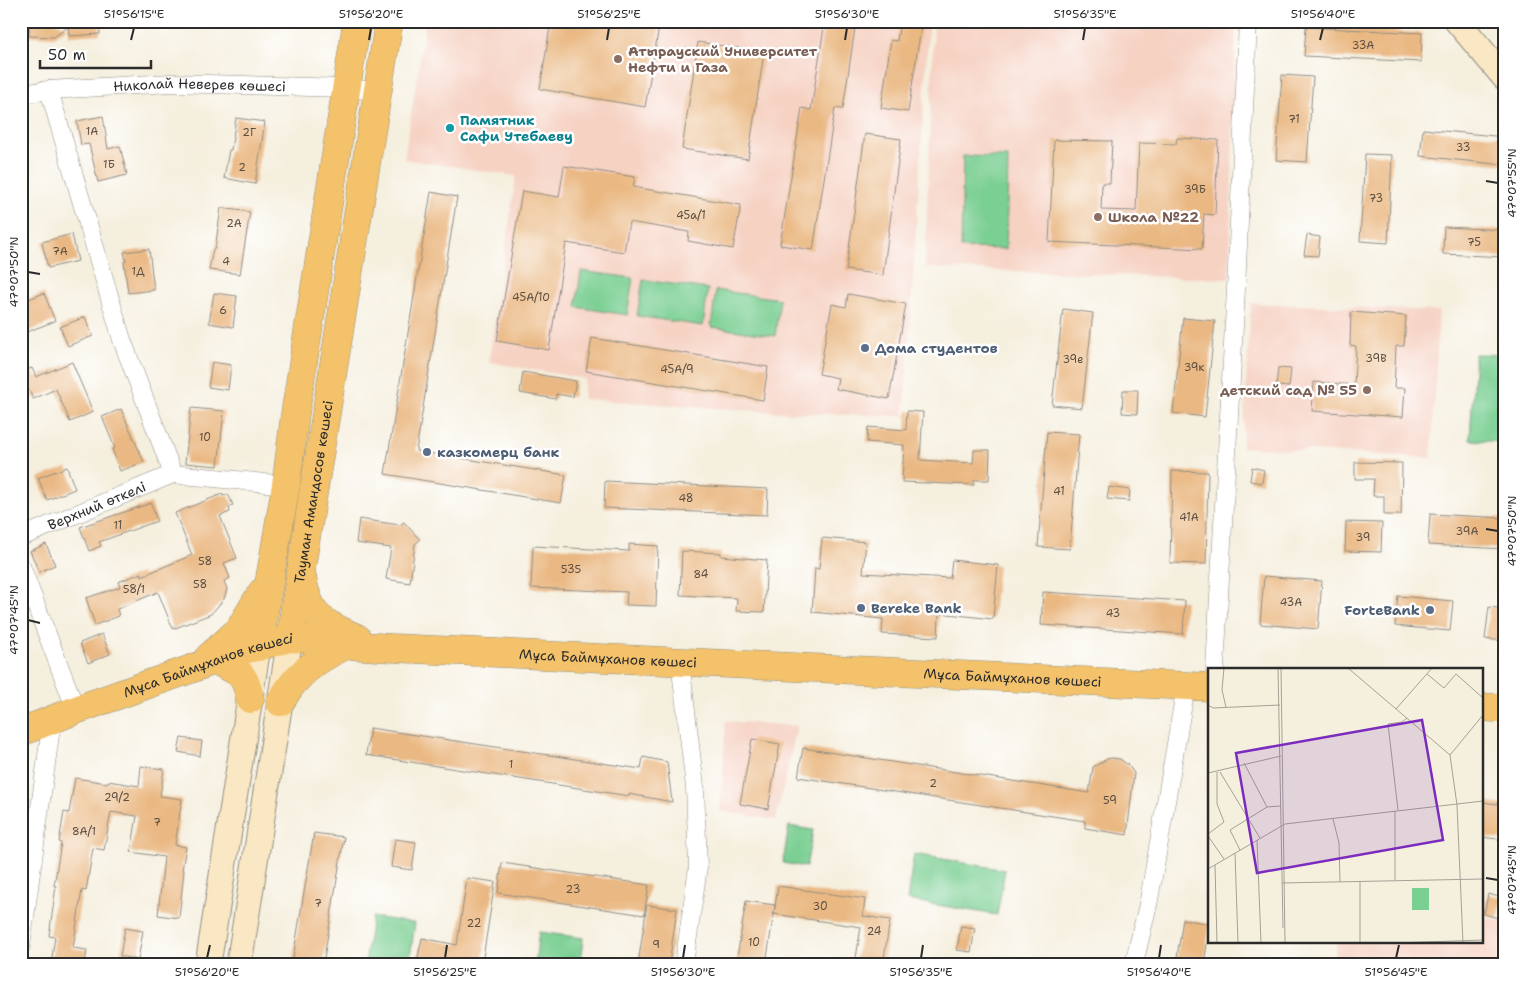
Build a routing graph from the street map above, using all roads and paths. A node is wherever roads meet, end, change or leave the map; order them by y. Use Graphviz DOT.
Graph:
graph roads {
  1 [pos="357,21"];
  2 [pos="388,21"];
  3 [pos="1248,21"];
  4 [pos="1457,21"];
  5 [pos="1505,78"];
  6 [pos="346,88"];
  7 [pos="50,90"];
  8 [pos="377,91"];
  9 [pos="21,94"];
  10 [pos="173,474"];
  11 [pos="286,485"];
  12 [pos="21,537"];
  13 [pos="21,566"];
  14 [pos="301,570"];
  15 [pos="270,576"];
  16 [pos="290,638"];
  17 [pos="347,645"];
  18 [pos="374,646"];
  19 [pos="258,647"];
  20 [pos="680,661"];
  21 [pos="207,663"];
  22 [pos="1215,668"];
  23 [pos="1198,687"];
  24 [pos="250,699"];
  25 [pos="280,702"];
  26 [pos="1484,707"];
  27 [pos="1505,709"];
  28 [pos="64,715"];
  29 [pos="21,732"];
  30 [pos="21,946"];
  31 [pos="208,964"];
  32 [pos="239,964"];
  33 [pos="684,964"];
  34 [pos="1134,964"];
  1 -- 6 [label="main road, Тауман Амандосов көшесі"];
  2 -- 8 [label="main road, Тауман Амандосов көшесі"];
  3 -- 22 [label="street"];
  4 -- 5 [label="main road"];
  6 -- 7 [label="street, Николай Неверев көшесі"];
  6 -- 8 [label="street, Николай Неверев көшесі"];
  6 -- 11 [label="main road, Тауман Амандосов көшесі"];
  7 -- 9 [label="street, Николай Неверев көшесі"];
  7 -- 10 [label="street"];
  8 -- 14 [label="main road, Тауман Амандосов көшесі"];
  10 -- 11 [label="street"];
  10 -- 12 [label="street, Верхний өткелі"];
  11 -- 15 [label="main road, Тауман Амандосов көшесі"];
  13 -- 28 [label="street"];
  14 -- 16 [label="main road, Тауман Амандосов көшесі"];
  14 -- 18 [label="main road"];
  15 -- 19 [label="main road, Тауман Амандосов көшесі"];
  15 -- 21 [label="main road"];
  16 -- 17 [label="main road, Мұса Баймұханов көшесі"];
  16 -- 19 [label="main road, Мұса Баймұханов көшесі"];
  16 -- 25 [label="main road, Тауман Амандосов көшесі"];
  17 -- 18 [label="main road, Мұса Баймұханов көшесі"];
  17 -- 25 [label="main road"];
  18 -- 20 [label="main road, Мұса Баймұханов көшесі"];
  19 -- 21 [label="main road, Мұса Баймұханов көшесі"];
  19 -- 24 [label="main road, Тауман Амандосов көшесі"];
  20 -- 23 [label="main road, Мұса Баймұханов көшесі"];
  20 -- 33 [label="street"];
  21 -- 24 [label="main road"];
  21 -- 28 [label="main road, Мұса Баймұханов көшесі"];
  23 -- 34 [label="street"];
  24 -- 31 [label="main road, Тауман Амандосов көшесі"];
  25 -- 32 [label="main road, Тауман Амандосов көшесі"];
  26 -- 27 [label="main road"];
  28 -- 29 [label="main road, Мұса Баймұханов көшесі"];
  28 -- 30 [label="street"];
}
